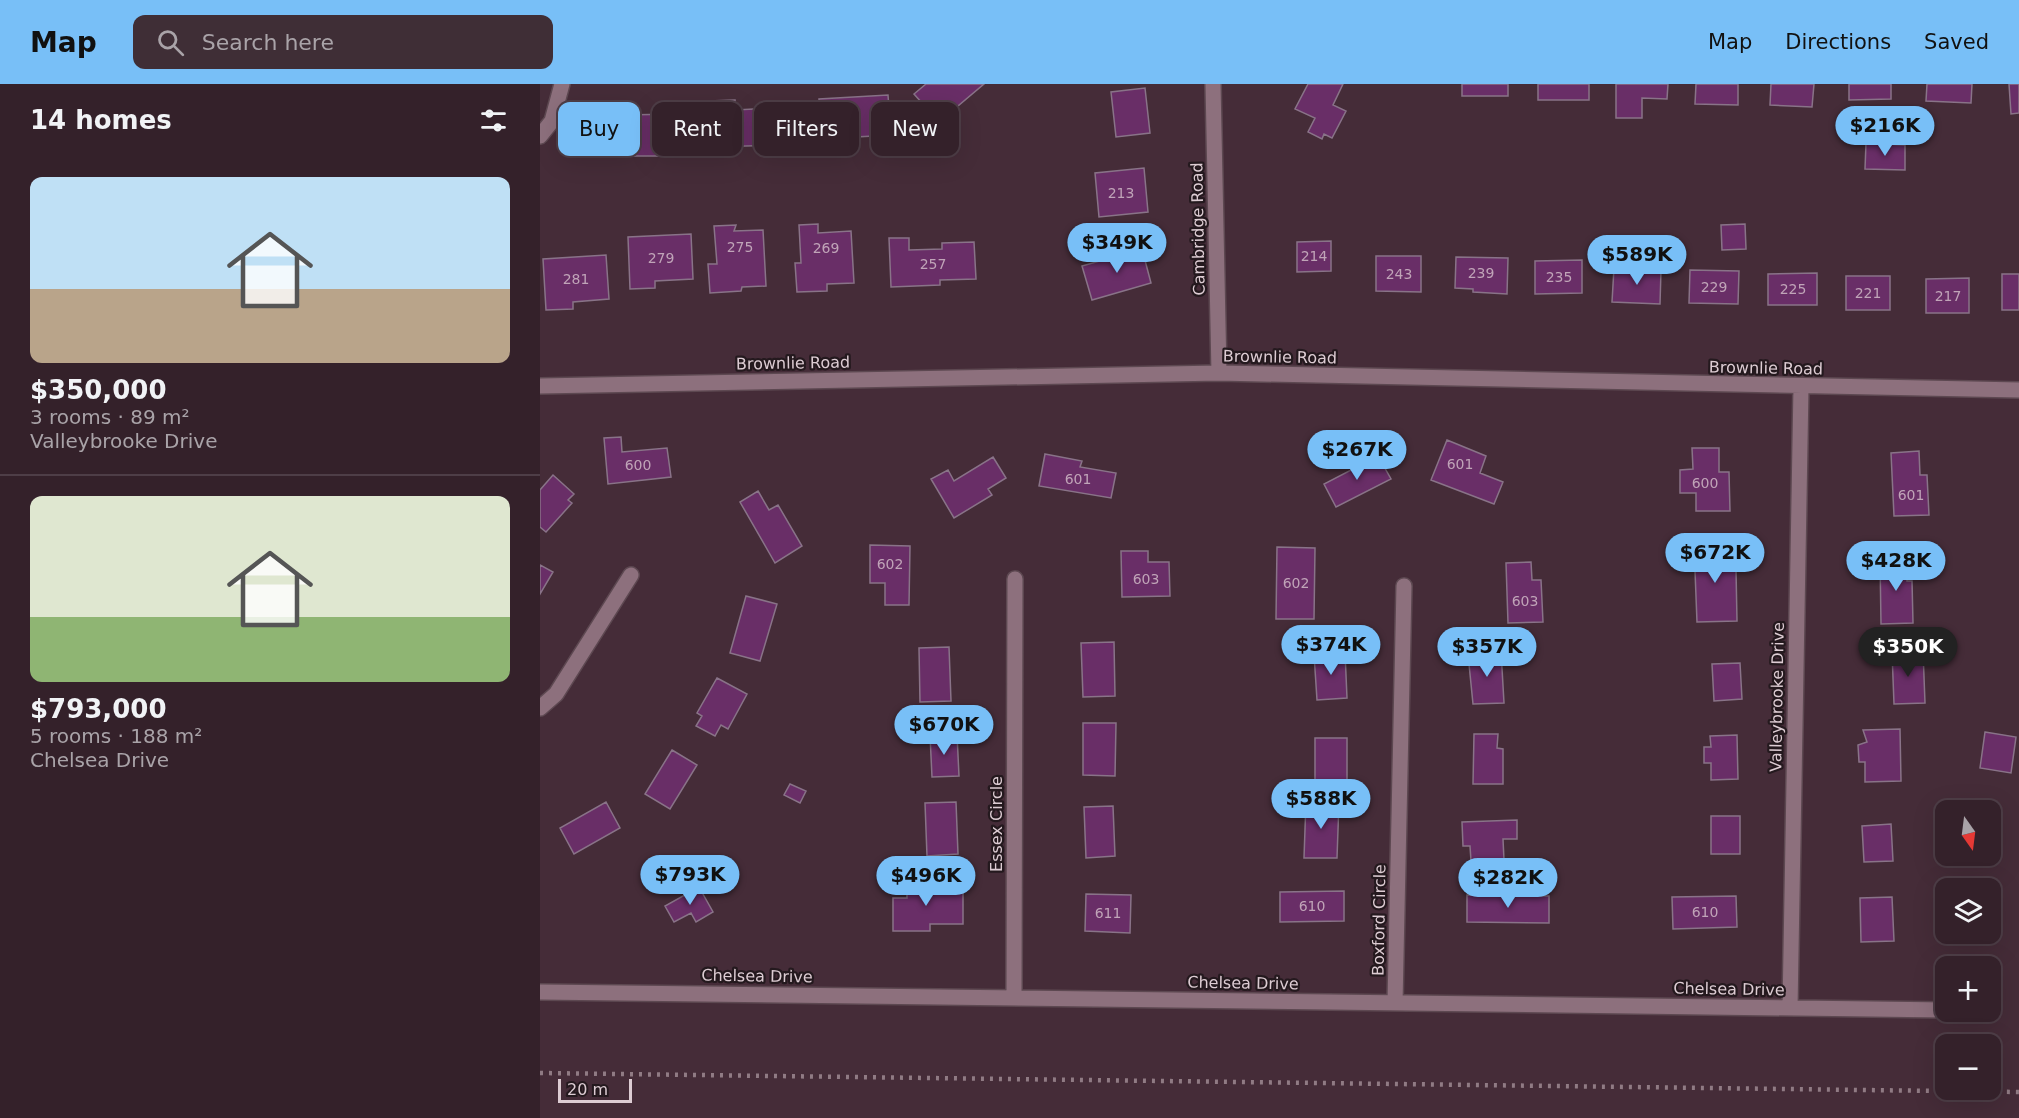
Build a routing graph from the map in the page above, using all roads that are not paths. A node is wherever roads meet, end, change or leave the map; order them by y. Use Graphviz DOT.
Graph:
graph roads {
  1 [pos="562,84"];
  2 [pos="1213,84"];
  3 [pos="540,136"];
  4 [pos="1219,373"];
  5 [pos="540,386"];
  6 [pos="1801,387"];
  7 [pos="2019,390"];
  8 [pos="632,575"];
  9 [pos="1016,579"];
  10 [pos="1404,586"];
  11 [pos="540,708"];
  12 [pos="540,992"];
  13 [pos="1014,998"];
  14 [pos="1395,1003"];
  15 [pos="1790,1008"];
  16 [pos="1935,1010"];
  1 -- 3 [label="street"];
  2 -- 4 [label="street, Cambridge Road"];
  4 -- 5 [label="street, Brownlie Road"];
  4 -- 6 [label="street, Brownlie Road"];
  6 -- 7 [label="street, Brownlie Road"];
  6 -- 15 [label="street, Valleybrooke Drive"];
  8 -- 11 [label="street"];
  9 -- 13 [label="street, Essex Circle"];
  10 -- 14 [label="street, Boxford Circle"];
  12 -- 13 [label="street, Chelsea Drive"];
  13 -- 14 [label="street, Chelsea Drive"];
  14 -- 15 [label="street, Chelsea Drive"];
  15 -- 16 [label="street, Chelsea Drive"];
}
